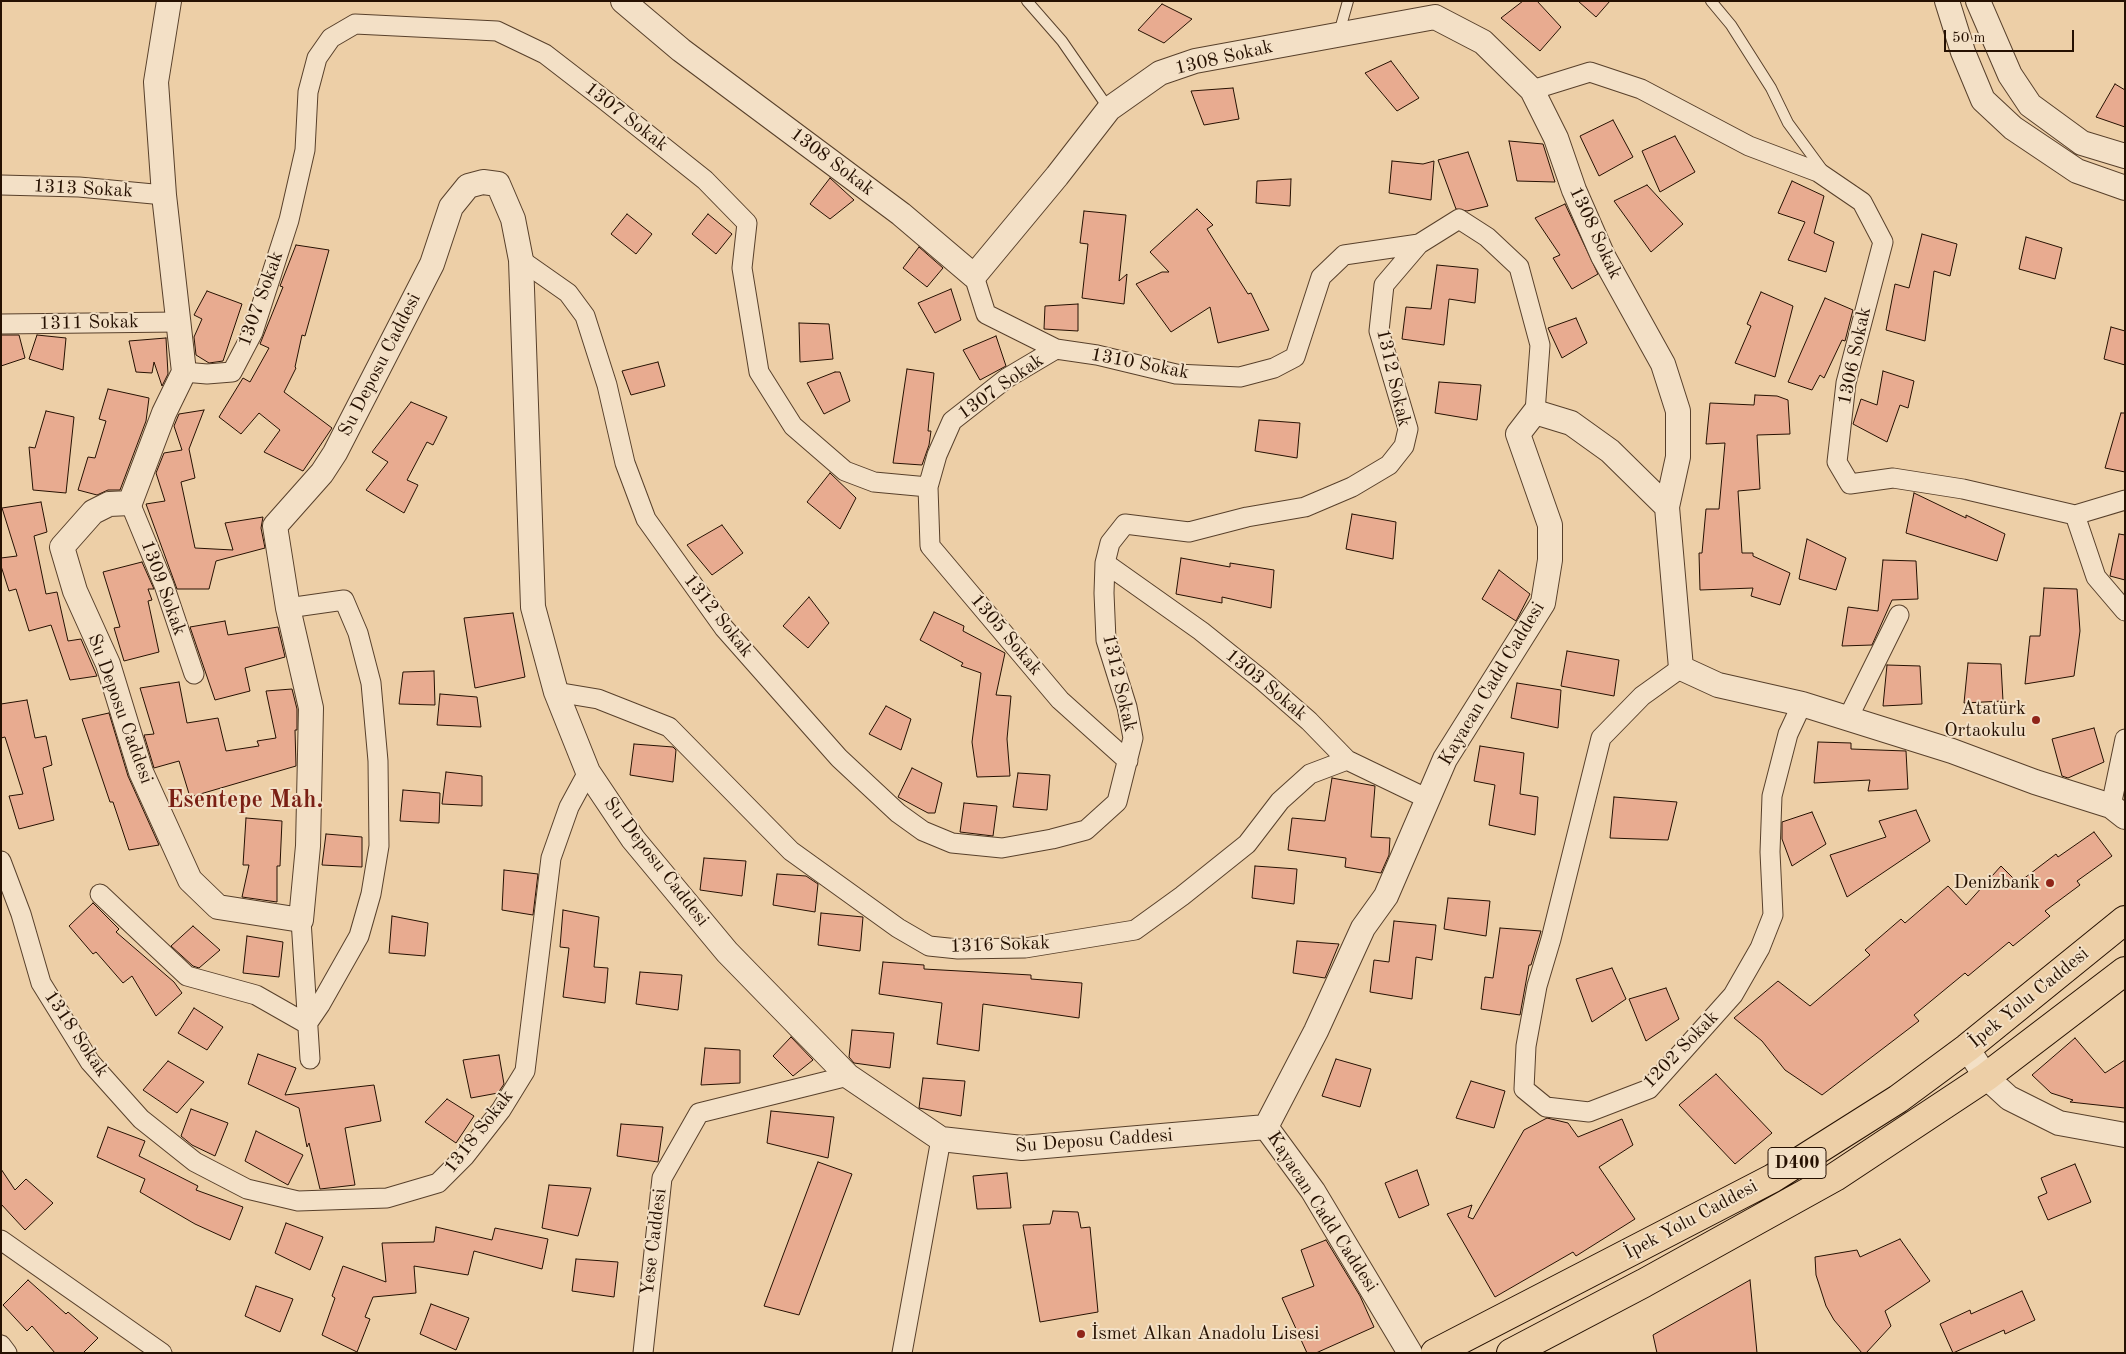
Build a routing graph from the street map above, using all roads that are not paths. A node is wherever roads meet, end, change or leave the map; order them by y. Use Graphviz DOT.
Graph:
graph roads {
  1 [pos="170,1"];
  2 [pos="623,1"];
  3 [pos="1027,1"];
  4 [pos="1348,1"];
  5 [pos="1711,1"];
  6 [pos="1947,1"];
  7 [pos="1978,1"];
  8 [pos="1340,33"];
  9 [pos="1532,90"];
  10 [pos="1109,109"];
  11 [pos="2125,156"];
  12 [pos="1828,180"];
  13 [pos="1,186"];
  14 [pos="2125,188"];
  15 [pos="164,195"];
  16 [pos="1420,244"];
  17 [pos="521,260"];
  18 [pos="974,276"];
  19 [pos="178,322"];
  20 [pos="1,324"];
  21 [pos="1056,349"];
  22 [pos="184,372"];
  23 [pos="1535,412"];
  24 [pos="928,487"];
  25 [pos="2125,500"];
  26 [pos="130,503"];
  27 [pos="1667,507"];
  28 [pos="2075,515"];
  29 [pos="1105,563"];
  30 [pos="288,608"];
  31 [pos="2125,611"];
  32 [pos="1899,615"];
  33 [pos="1681,668"];
  34 [pos="194,674"];
  35 [pos="556,692"];
  36 [pos="1802,704"];
  37 [pos="1848,718"];
  38 [pos="2125,739"];
  39 [pos="1346,760"];
  40 [pos="1128,761"];
  41 [pos="588,772"];
  42 [pos="1428,799"];
  43 [pos="2118,812"];
  44 [pos="1,861"];
  45 [pos="100,894"];
  46 [pos="301,920"];
  47 [pos="2125,920"];
  48 [pos="2125,971"];
  49 [pos="307,1024"];
  50 [pos="1967,1048"];
  51 [pos="310,1059"];
  52 [pos="848,1076"];
  53 [pos="1986,1077"];
  54 [pos="1266,1127"];
  55 [pos="2125,1135"];
  56 [pos="941,1139"];
  57 [pos="1,1240"];
  58 [pos="1,1345"];
  59 [pos="7,1353"];
  60 [pos="162,1353"];
  61 [pos="643,1353"];
  62 [pos="902,1353"];
  63 [pos="1410,1353"];
  64 [pos="1435,1353"];
  65 [pos="1511,1353"];
  1 -- 15 [label="street"];
  2 -- 18 [label="street, 1308 Sokak"];
  3 -- 10 [label="lane"];
  4 -- 8 [label="lane"];
  5 -- 12 [label="lane, 1306 Sokak"];
  6 -- 14 [label="street"];
  7 -- 11 [label="street"];
  8 -- 9 [label="street, 1308 Sokak"];
  8 -- 10 [label="street, 1308 Sokak"];
  9 -- 12 [label="street, 1306 Sokak"];
  9 -- 27 [label="street, 1308 Sokak"];
  10 -- 18 [label="street, 1308 Sokak"];
  12 -- 28 [label="street, 1306 Sokak"];
  13 -- 15 [label="street, 1313 Sokak"];
  15 -- 19 [label="street"];
  16 -- 21 [label="street, 1310 Sokak"];
  16 -- 23 [label="street, 1310 Sokak"];
  16 -- 29 [label="street, 1312 Sokak"];
  17 -- 30 [label="street, Su Deposu Caddesi"];
  17 -- 35 [label="street, Su Deposu Caddesi"];
  17 -- 40 [label="street, 1312 Sokak"];
  18 -- 21 [label="street, 1310 Sokak"];
  19 -- 20 [label="street, 1311 Sokak"];
  19 -- 22 [label="street"];
  21 -- 24 [label="street, 1307 Sokak"];
  22 -- 24 [label="street, 1307 Sokak"];
  22 -- 26 [label="street"];
  23 -- 27 [label="street"];
  23 -- 42 [label="street, Kayacan Cadd Caddesi"];
  24 -- 40 [label="street, 1305 Sokak"];
  25 -- 28 [label="street, 1306 Sokak"];
  26 -- 34 [label="street, 1309 Sokak"];
  26 -- 46 [label="street, Su Deposu Caddesi"];
  27 -- 33 [label="street"];
  28 -- 31 [label="street"];
  29 -- 39 [label="street, 1303 Sokak"];
  29 -- 40 [label="street, 1312 Sokak"];
  30 -- 46 [label="street, Su Deposu Caddesi"];
  30 -- 49 [label="street"];
  32 -- 37 [label="street"];
  33 -- 36 [label="street"];
  33 -- 36 [label="street, 1202 Sokak"];
  35 -- 39 [label="street, 1316 Sokak"];
  35 -- 41 [label="street, Su Deposu Caddesi"];
  36 -- 37 [label="street"];
  37 -- 43 [label="street"];
  38 -- 43 [label="street"];
  39 -- 42 [label="street, 1303 Sokak"];
  41 -- 44 [label="street, 1318 Sokak"];
  41 -- 52 [label="street, Su Deposu Caddesi"];
  42 -- 54 [label="street, Kayacan Cadd Caddesi"];
  45 -- 49 [label="street"];
  46 -- 49 [label="street"];
  47 -- 50 [label="highway, İpek Yolu Caddesi / D400"];
  48 -- 53 [label="highway, İpek Yolu Caddesi / D400"];
  49 -- 51 [label="street"];
  50 -- 53 [label="street"];
  50 -- 64 [label="highway, İpek Yolu Caddesi / D400"];
  52 -- 56 [label="street, Su Deposu Caddesi"];
  52 -- 61 [label="street, Yese Caddesi"];
  53 -- 55 [label="street"];
  53 -- 65 [label="highway, İpek Yolu Caddesi / D400"];
  54 -- 56 [label="street, Su Deposu Caddesi"];
  54 -- 63 [label="street, Kayacan Cadd Caddesi"];
  56 -- 62 [label="street"];
  57 -- 60 [label="street"];
  58 -- 59 [label="street"];
}
